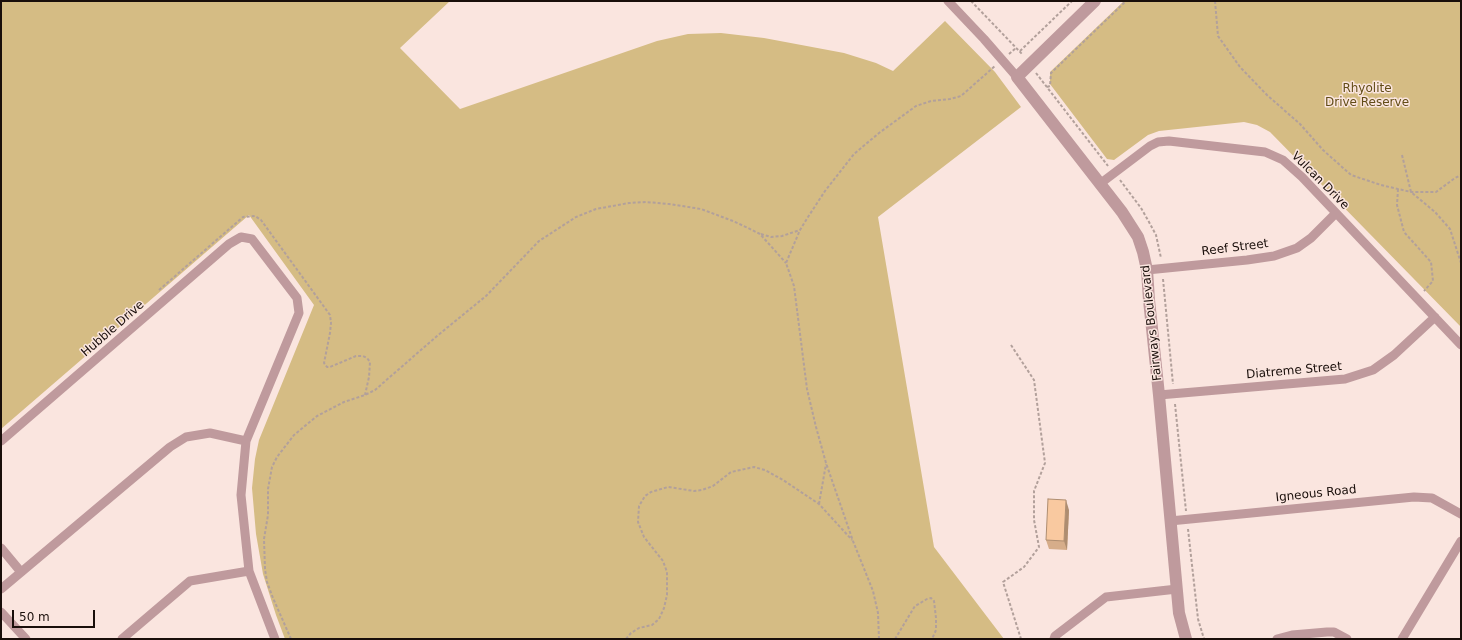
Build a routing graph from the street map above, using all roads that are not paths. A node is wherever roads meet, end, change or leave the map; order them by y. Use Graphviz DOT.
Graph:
graph roads {
  1 [pos="948,1"];
  2 [pos="1096,1"];
  3 [pos="1017,76"];
  4 [pos="1101,183"];
  5 [pos="1336,213"];
  6 [pos="1147,270"];
  7 [pos="1435,318"];
  8 [pos="1461,345"];
  9 [pos="1159,395"];
  10 [pos="1,441"];
  11 [pos="246,441"];
  12 [pos="1461,514"];
  13 [pos="1170,521"];
  14 [pos="1461,541"];
  15 [pos="1,548"];
  16 [pos="249,571"];
  17 [pos="21,572"];
  18 [pos="1,589"];
  19 [pos="1177,589"];
  20 [pos="1,612"];
  21 [pos="26,639"];
  22 [pos="122,639"];
  23 [pos="275,639"];
  24 [pos="1054,639"];
  25 [pos="1186,639"];
  26 [pos="1277,639"];
  27 [pos="1347,639"];
  28 [pos="1402,639"];
  1 -- 3 [label="street, Fairways Boulevard"];
  2 -- 3 [label="street"];
  3 -- 4 [label="street, Fairways Boulevard"];
  4 -- 5 [label="street, Vulcan Drive"];
  4 -- 6 [label="street, Fairways Boulevard"];
  5 -- 6 [label="street, Reef Street"];
  5 -- 7 [label="street, Vulcan Drive"];
  6 -- 9 [label="street, Fairways Boulevard"];
  7 -- 8 [label="street, Vulcan Drive"];
  7 -- 9 [label="street, Diatreme Street"];
  9 -- 13 [label="street, Fairways Boulevard"];
  10 -- 11 [label="street, Hubble Drive"];
  11 -- 16 [label="street"];
  11 -- 17 [label="street"];
  12 -- 13 [label="street, Igneous Road"];
  13 -- 19 [label="street, Fairways Boulevard"];
  14 -- 28 [label="street"];
  15 -- 17 [label="street"];
  16 -- 22 [label="street"];
  16 -- 23 [label="street"];
  17 -- 18 [label="street"];
  19 -- 24 [label="street"];
  19 -- 25 [label="street, Fairways Boulevard"];
  20 -- 21 [label="street"];
  26 -- 27 [label="street"];
}
